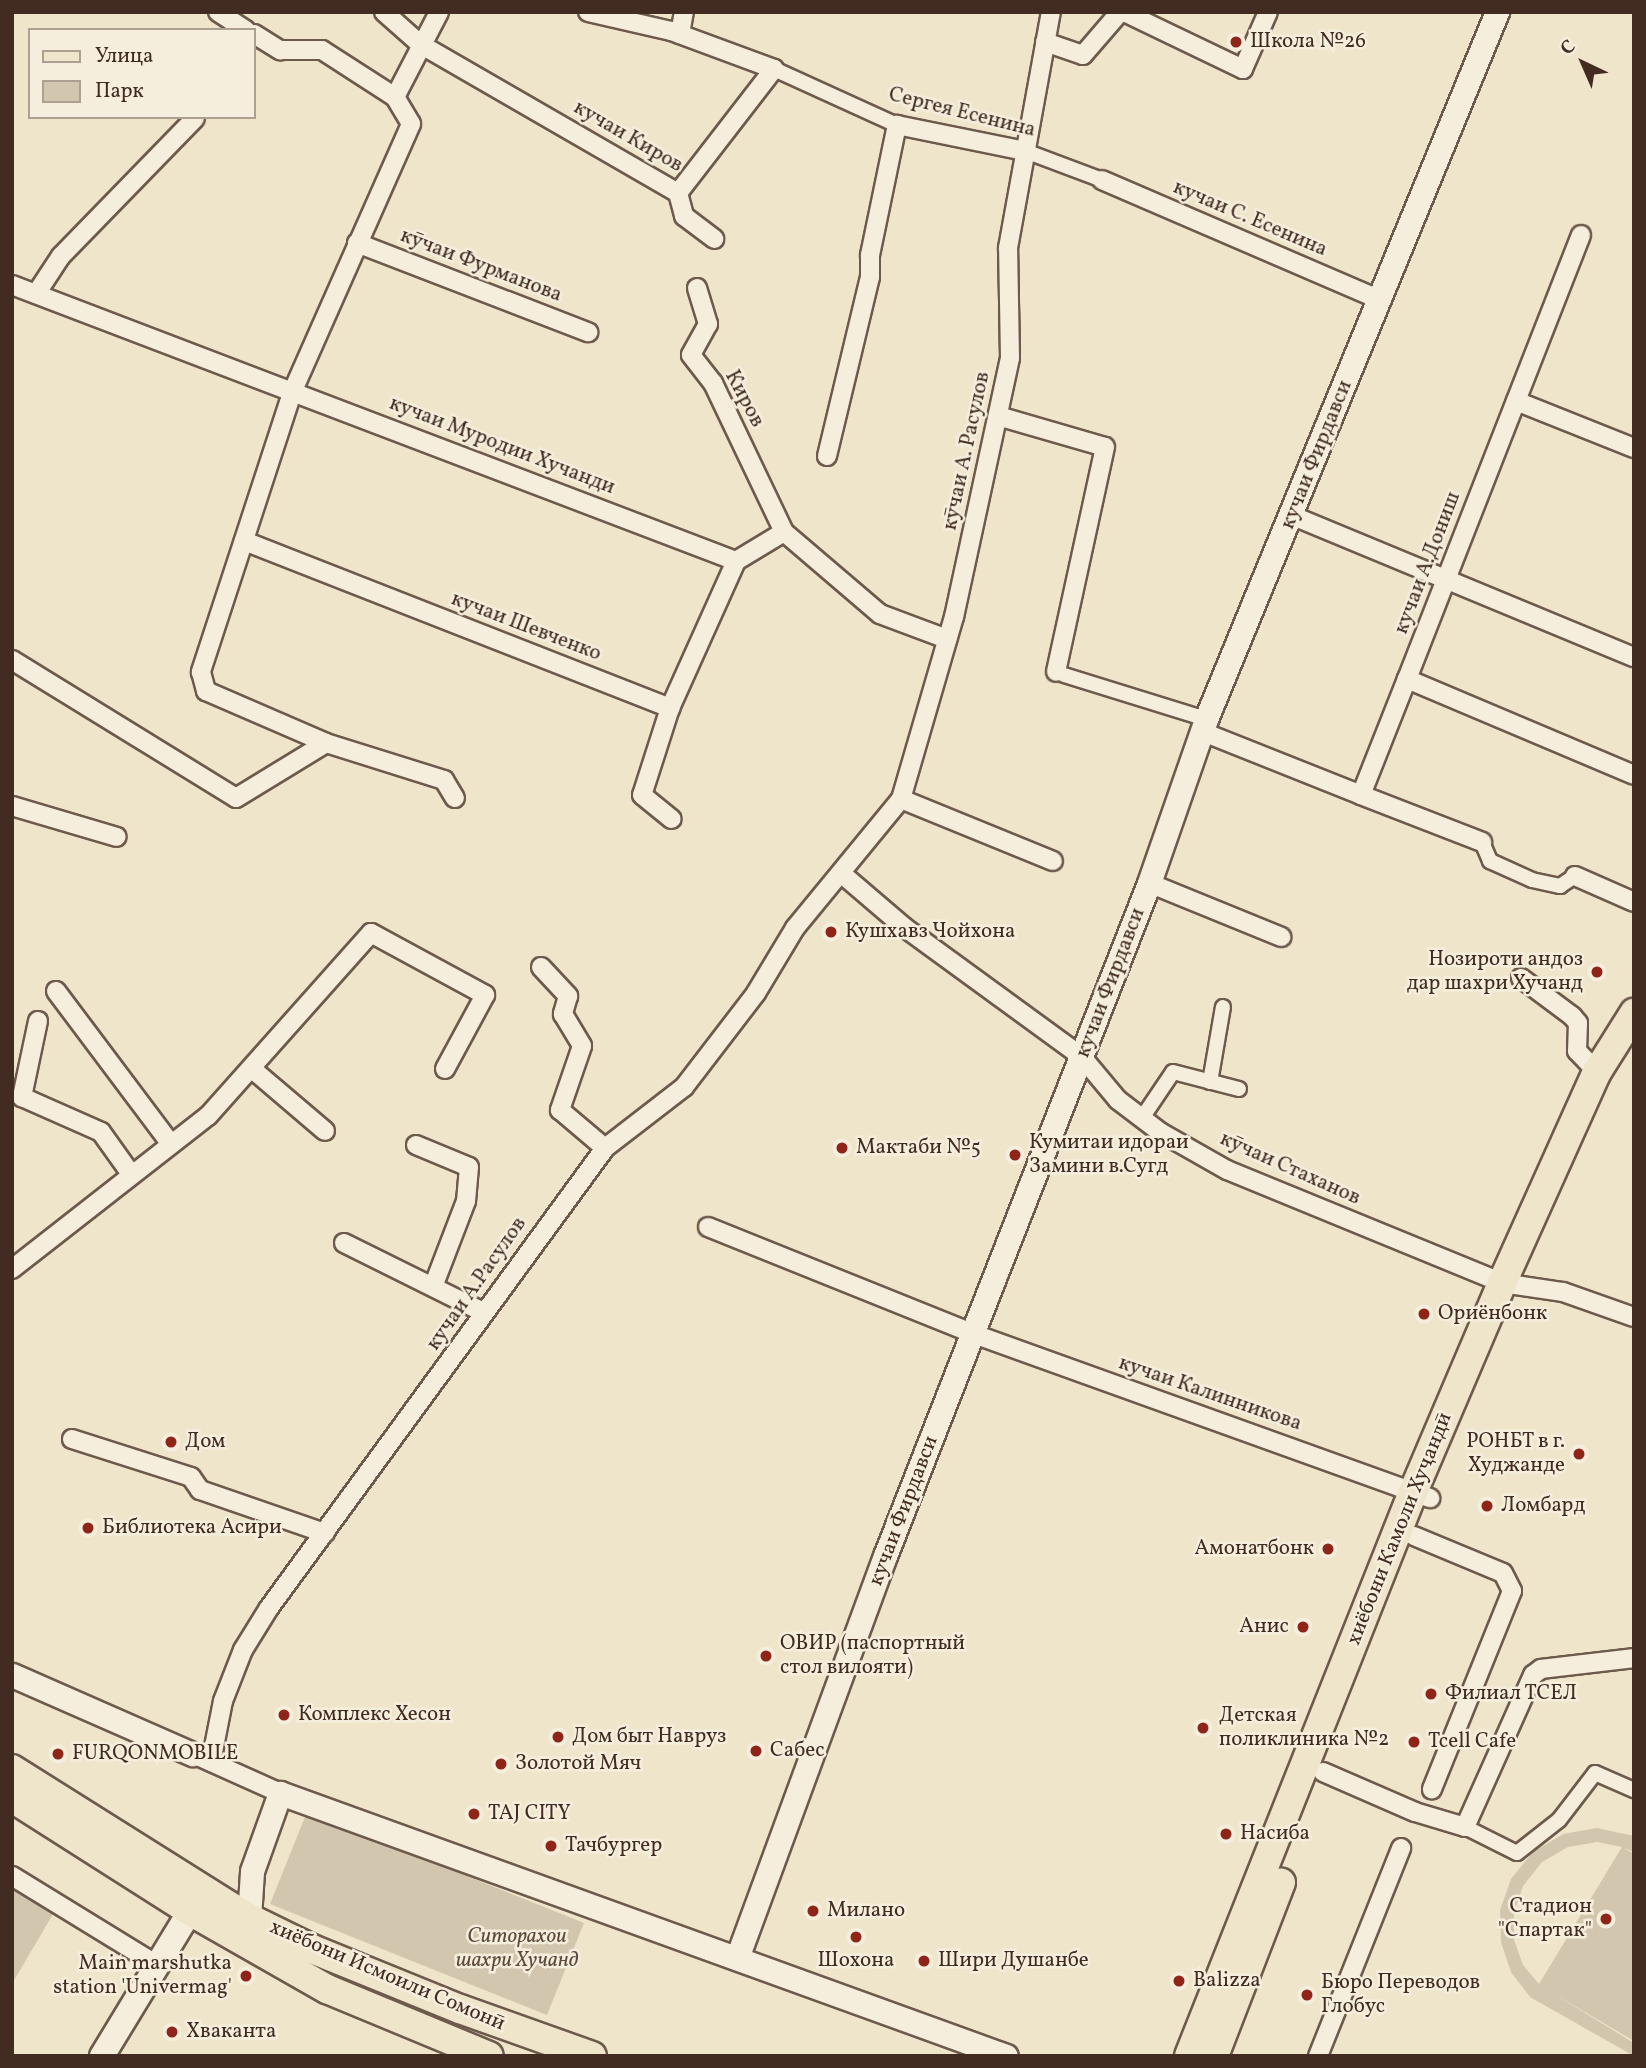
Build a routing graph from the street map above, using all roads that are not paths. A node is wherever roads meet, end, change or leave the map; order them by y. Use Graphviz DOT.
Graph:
graph roads {
  1 [pos="218,12"];
  2 [pos="384,12"];
  3 [pos="439,12"];
  4 [pos="588,12"];
  5 [pos="684,12"];
  6 [pos="1051,12"];
  7 [pos="1122,12"];
  8 [pos="1268,12"];
  9 [pos="1497,12"];
  10 [pos="243,28"];
  11 [pos="680,34"];
  12 [pos="256,35"];
  13 [pos="1045,42"];
  14 [pos="420,44"];
  15 [pos="774,69"];
  16 [pos="395,97"];
  17 [pos="194,119"];
  18 [pos="897,125"];
  19 [pos="1026,151"];
  20 [pos="1102,180"];
  21 [pos="678,193"];
  22 [pos="1581,235"];
  23 [pos="714,239"];
  24 [pos="357,243"];
  25 [pos="12,285"];
  26 [pos="697,288"];
  27 [pos="36,294"];
  28 [pos="1380,300"];
  29 [pos="588,332"];
  30 [pos="293,390"];
  31 [pos="1516,401"];
  32 [pos="998,416"];
  33 [pos="1634,448"];
  34 [pos="827,456"];
  35 [pos="1293,516"];
  36 [pos="784,532"];
  37 [pos="244,541"];
  38 [pos="736,561"];
  39 [pos="1445,581"];
  40 [pos="947,639"];
  41 [pos="1634,657"];
  42 [pos="12,660"];
  43 [pos="1060,673"];
  44 [pos="1407,679"];
  45 [pos="670,708"];
  46 [pos="1204,726"];
  47 [pos="326,743"];
  48 [pos="1634,775"];
  49 [pos="1361,794"];
  50 [pos="455,798"];
  51 [pos="901,799"];
  52 [pos="12,806"];
  53 [pos="673,819"];
  54 [pos="117,837"];
  55 [pos="1482,842"];
  56 [pos="1053,861"];
  57 [pos="842,874"];
  58 [pos="1575,876"];
  59 [pos="1149,883"];
  60 [pos="1634,902"];
  61 [pos="1281,937"];
  62 [pos="541,967"];
  63 [pos="1521,978"];
  64 [pos="56,991"];
  65 [pos="1223,1007"];
  66 [pos="1634,1013"];
  67 [pos="38,1021"];
  68 [pos="1634,1035"];
  69 [pos="1082,1057"];
  70 [pos="251,1068"];
  71 [pos="445,1069"];
  72 [pos="1597,1072"];
  73 [pos="1210,1082"];
  74 [pos="1239,1089"];
  75 [pos="1142,1118"];
  76 [pos="325,1131"];
  77 [pos="171,1144"];
  78 [pos="416,1144"];
  79 [pos="605,1148"];
  80 [pos="131,1174"];
  81 [pos="708,1227"];
  82 [pos="344,1243"];
  83 [pos="12,1269"];
  84 [pos="1509,1285"];
  85 [pos="433,1287"];
  86 [pos="483,1312"];
  87 [pos="1634,1318"];
  88 [pos="974,1334"];
  89 [pos="72,1439"];
  90 [pos="1422,1495"];
  91 [pos="325,1533"];
  92 [pos="1414,1535"];
  93 [pos="1634,1658"];
  94 [pos="12,1675"];
  95 [pos="202,1758"];
  96 [pos="12,1769"];
  97 [pos="1323,1772"];
  98 [pos="1432,1789"];
  99 [pos="1634,1790"];
  100 [pos="280,1793"];
  101 [pos="12,1798"];
  102 [pos="1465,1827"];
  103 [pos="1401,1848"];
  104 [pos="12,1877"];
  105 [pos="190,1911"];
  106 [pos="249,1917"];
  107 [pos="737,1958"];
  108 [pos="157,1965"];
  109 [pos="102,2056"];
  110 [pos="489,2056"];
  111 [pos="592,2056"];
  112 [pos="1006,2056"];
  113 [pos="1189,2056"];
  114 [pos="1214,2056"];
  115 [pos="1318,2056"];
  1 -- 10 [label="street"];
  2 -- 14 [label="street, кучаи Киров"];
  3 -- 14 [label="street"];
  4 -- 11 [label="street"];
  5 -- 11 [label="street"];
  6 -- 13 [label="street, кӯчаи А. Расулов"];
  7 -- 8 [label="street"];
  7 -- 13 [label="street"];
  9 -- 28 [label="street, кучаи Фирдавси"];
  11 -- 15 [label="street"];
  12 -- 16 [label="street"];
  13 -- 19 [label="street, кӯчаи А. Расулов"];
  14 -- 16 [label="street"];
  14 -- 21 [label="street, кучаи Киров"];
  15 -- 18 [label="street, Сергея Есенина"];
  15 -- 21 [label="street, кучаи Киров"];
  16 -- 24 [label="street"];
  17 -- 27 [label="street"];
  18 -- 19 [label="street, Сергея Есенина"];
  18 -- 34 [label="street"];
  19 -- 20 [label="street, Сергея Есенина"];
  19 -- 32 [label="street, кӯчаи А. Расулов"];
  20 -- 28 [label="street, кучаи С. Есенина"];
  21 -- 23 [label="street"];
  22 -- 31 [label="street, кучаи А.Дониш"];
  24 -- 29 [label="street, кӯчаи Фурманова"];
  24 -- 30 [label="street"];
  25 -- 27 [label="street, кучаи Муродии Хучанди"];
  26 -- 36 [label="street, Киров"];
  27 -- 30 [label="street, кучаи Муродии Хучанди"];
  28 -- 35 [label="street, кучаи Фирдавси"];
  30 -- 37 [label="street"];
  30 -- 38 [label="street, кучаи Муродии Хучанди"];
  31 -- 33 [label="street"];
  31 -- 39 [label="street, кучаи А.Дониш"];
  32 -- 40 [label="street, кӯчаи А. Расулов"];
  32 -- 43 [label="street"];
  35 -- 39 [label="street"];
  35 -- 46 [label="street, кучаи Фирдавси"];
  36 -- 38 [label="street"];
  36 -- 40 [label="street"];
  37 -- 45 [label="street, кучаи Шевченко"];
  37 -- 47 [label="street"];
  38 -- 45 [label="street"];
  39 -- 41 [label="street"];
  39 -- 44 [label="street, кучаи А.Дониш"];
  40 -- 51 [label="street, кӯчаи А. Расулов"];
  42 -- 47 [label="street"];
  43 -- 46 [label="street"];
  44 -- 48 [label="street"];
  44 -- 49 [label="street, кучаи А.Дониш"];
  45 -- 53 [label="street"];
  46 -- 49 [label="street"];
  46 -- 59 [label="street, кучаи Фирдавси"];
  47 -- 50 [label="street"];
  49 -- 55 [label="street"];
  51 -- 56 [label="street"];
  51 -- 57 [label="street, кӯчаи А. Расулов"];
  52 -- 54 [label="street"];
  55 -- 58 [label="street"];
  57 -- 69 [label="street, кӯчаи Стаханов"];
  57 -- 79 [label="street, кучаи А.Расулов"];
  58 -- 60 [label="street"];
  59 -- 61 [label="street"];
  59 -- 69 [label="street, кучаи Фирдавси"];
  62 -- 79 [label="street"];
  63 -- 72 [label="street"];
  64 -- 77 [label="street"];
  65 -- 73 [label="street"];
  66 -- 72 [label="main road, хиёбони Камоли Хуҷандӣ"];
  67 -- 80 [label="street"];
  68 -- 84 [label="main road, хиёбони Камоли Хуҷандӣ"];
  69 -- 75 [label="street, кӯчаи Стаханов"];
  69 -- 88 [label="street, кучаи Фирдавси"];
  70 -- 71 [label="street"];
  70 -- 76 [label="street"];
  70 -- 77 [label="street"];
  72 -- 84 [label="main road, хиёбони Камоли Хуҷандӣ"];
  73 -- 74 [label="street"];
  73 -- 75 [label="street"];
  75 -- 84 [label="street, кӯчаи Стаханов"];
  77 -- 80 [label="street"];
  78 -- 85 [label="street"];
  79 -- 86 [label="street, кучаи А.Расулов"];
  80 -- 83 [label="street"];
  81 -- 88 [label="street, кучаи Калинникова"];
  82 -- 85 [label="street"];
  84 -- 87 [label="street, кӯчаи Стаханов"];
  84 -- 90 [label="main road, хиёбони Камоли Хуҷандӣ"];
  85 -- 86 [label="street"];
  86 -- 91 [label="street, кучаи А.Расулов"];
  88 -- 90 [label="street, кучаи Калинникова"];
  88 -- 107 [label="street, кучаи Фирдавси"];
  89 -- 91 [label="street"];
  90 -- 92 [label="main road, хиёбони Камоли Хуҷандӣ"];
  90 -- 113 [label="main road, хиёбони Камоли Хуҷандӣ"];
  91 -- 95 [label="street, кучаи А.Расулов"];
  92 -- 97 [label="main road, хиёбони Камоли Хуҷандӣ"];
  92 -- 98 [label="street"];
  93 -- 102 [label="street"];
  94 -- 95 [label="street"];
  95 -- 100 [label="street"];
  96 -- 106 [label="main road, хиёбони Исмоили Сомонӣ"];
  97 -- 102 [label="street"];
  97 -- 114 [label="main road, хиёбони Камоли Хуҷандӣ"];
  99 -- 102 [label="street"];
  100 -- 106 [label="street"];
  100 -- 107 [label="street"];
  101 -- 105 [label="main road"];
  103 -- 115 [label="street"];
  104 -- 108 [label="street"];
  105 -- 108 [label="main road"];
  105 -- 110 [label="main road"];
  106 -- 111 [label="main road, хиёбони Исмоили Сомонӣ"];
  107 -- 112 [label="street"];
  108 -- 109 [label="main road"];
}
